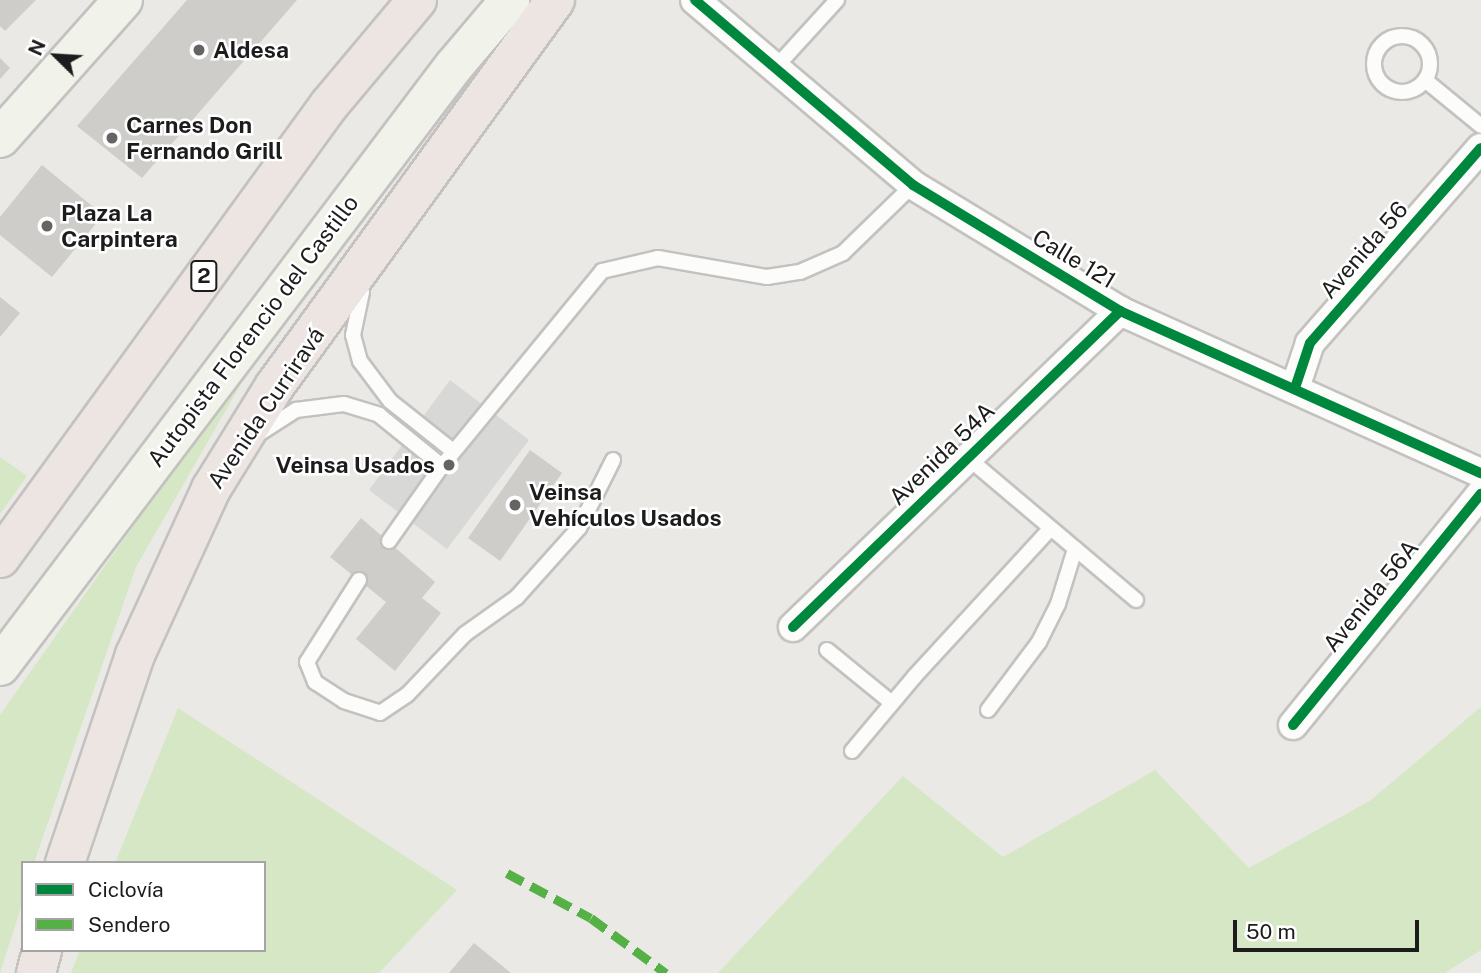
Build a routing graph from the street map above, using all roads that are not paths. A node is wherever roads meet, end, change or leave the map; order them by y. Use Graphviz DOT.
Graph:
graph roads {
  1 [pos="122,0"];
  2 [pos="417,0"];
  3 [pos="510,0"];
  4 [pos="555,0"];
  5 [pos="695,0"];
  6 [pos="837,0"];
  7 [pos="775,68"];
  8 [pos="1424,80"];
  9 [pos="1481,126"];
  10 [pos="0,138"];
  11 [pos="1481,148"];
  12 [pos="913,185"];
  13 [pos="396,225"];
  14 [pos="1120,311"];
  15 [pos="1295,388"];
  16 [pos="453,452"];
  17 [pos="968,458"];
  18 [pos="613,460"];
  19 [pos="442,466"];
  20 [pos="1481,473"];
  21 [pos="211,489"];
  22 [pos="1481,494"];
  23 [pos="1051,528"];
  24 [pos="389,541"];
  25 [pos="1076,549"];
  26 [pos="0,558"];
  27 [pos="359,580"];
  28 [pos="1136,600"];
  29 [pos="793,627"];
  30 [pos="827,650"];
  31 [pos="0,666"];
  32 [pos="892,703"];
  33 [pos="988,710"];
  34 [pos="1293,725"];
  35 [pos="852,751"];
  36 [pos="66,861"];
  37 [pos="41,952"];
  38 [pos="36,973"];
  1 -- 10 [label="main road"];
  2 -- 26 [label="highway, 2"];
  3 -- 31 [label="main road, Autopista Florencio del Castillo"];
  4 -- 13 [label="highway, Avenida Curriravá"];
  5 -- 7 [label="street, Calle 121"];
  6 -- 7 [label="lane"];
  7 -- 12 [label="street, Calle 121"];
  8 -- 8 [label="lane"];
  8 -- 9 [label="lane"];
  11 -- 15 [label="street, Avenida 56"];
  12 -- 14 [label="street, Calle 121"];
  12 -- 16 [label="lane"];
  13 -- 16 [label="lane"];
  13 -- 21 [label="highway, Avenida Curriravá"];
  14 -- 15 [label="street, Calle 121"];
  14 -- 17 [label="street, Avenida 54A"];
  15 -- 20 [label="street, Calle 121"];
  16 -- 19 [label="lane"];
  17 -- 23 [label="lane"];
  17 -- 29 [label="street, Avenida 54A"];
  18 -- 27 [label="lane"];
  19 -- 21 [label="lane"];
  19 -- 24 [label="lane"];
  21 -- 36 [label="highway, Avenida Curriravá"];
  22 -- 34 [label="street, Avenida 56A"];
  23 -- 25 [label="lane"];
  23 -- 32 [label="lane"];
  25 -- 28 [label="lane"];
  25 -- 33 [label="lane"];
  30 -- 32 [label="lane"];
  32 -- 35 [label="lane"];
  37 -- 38 [label="highway"];
}
